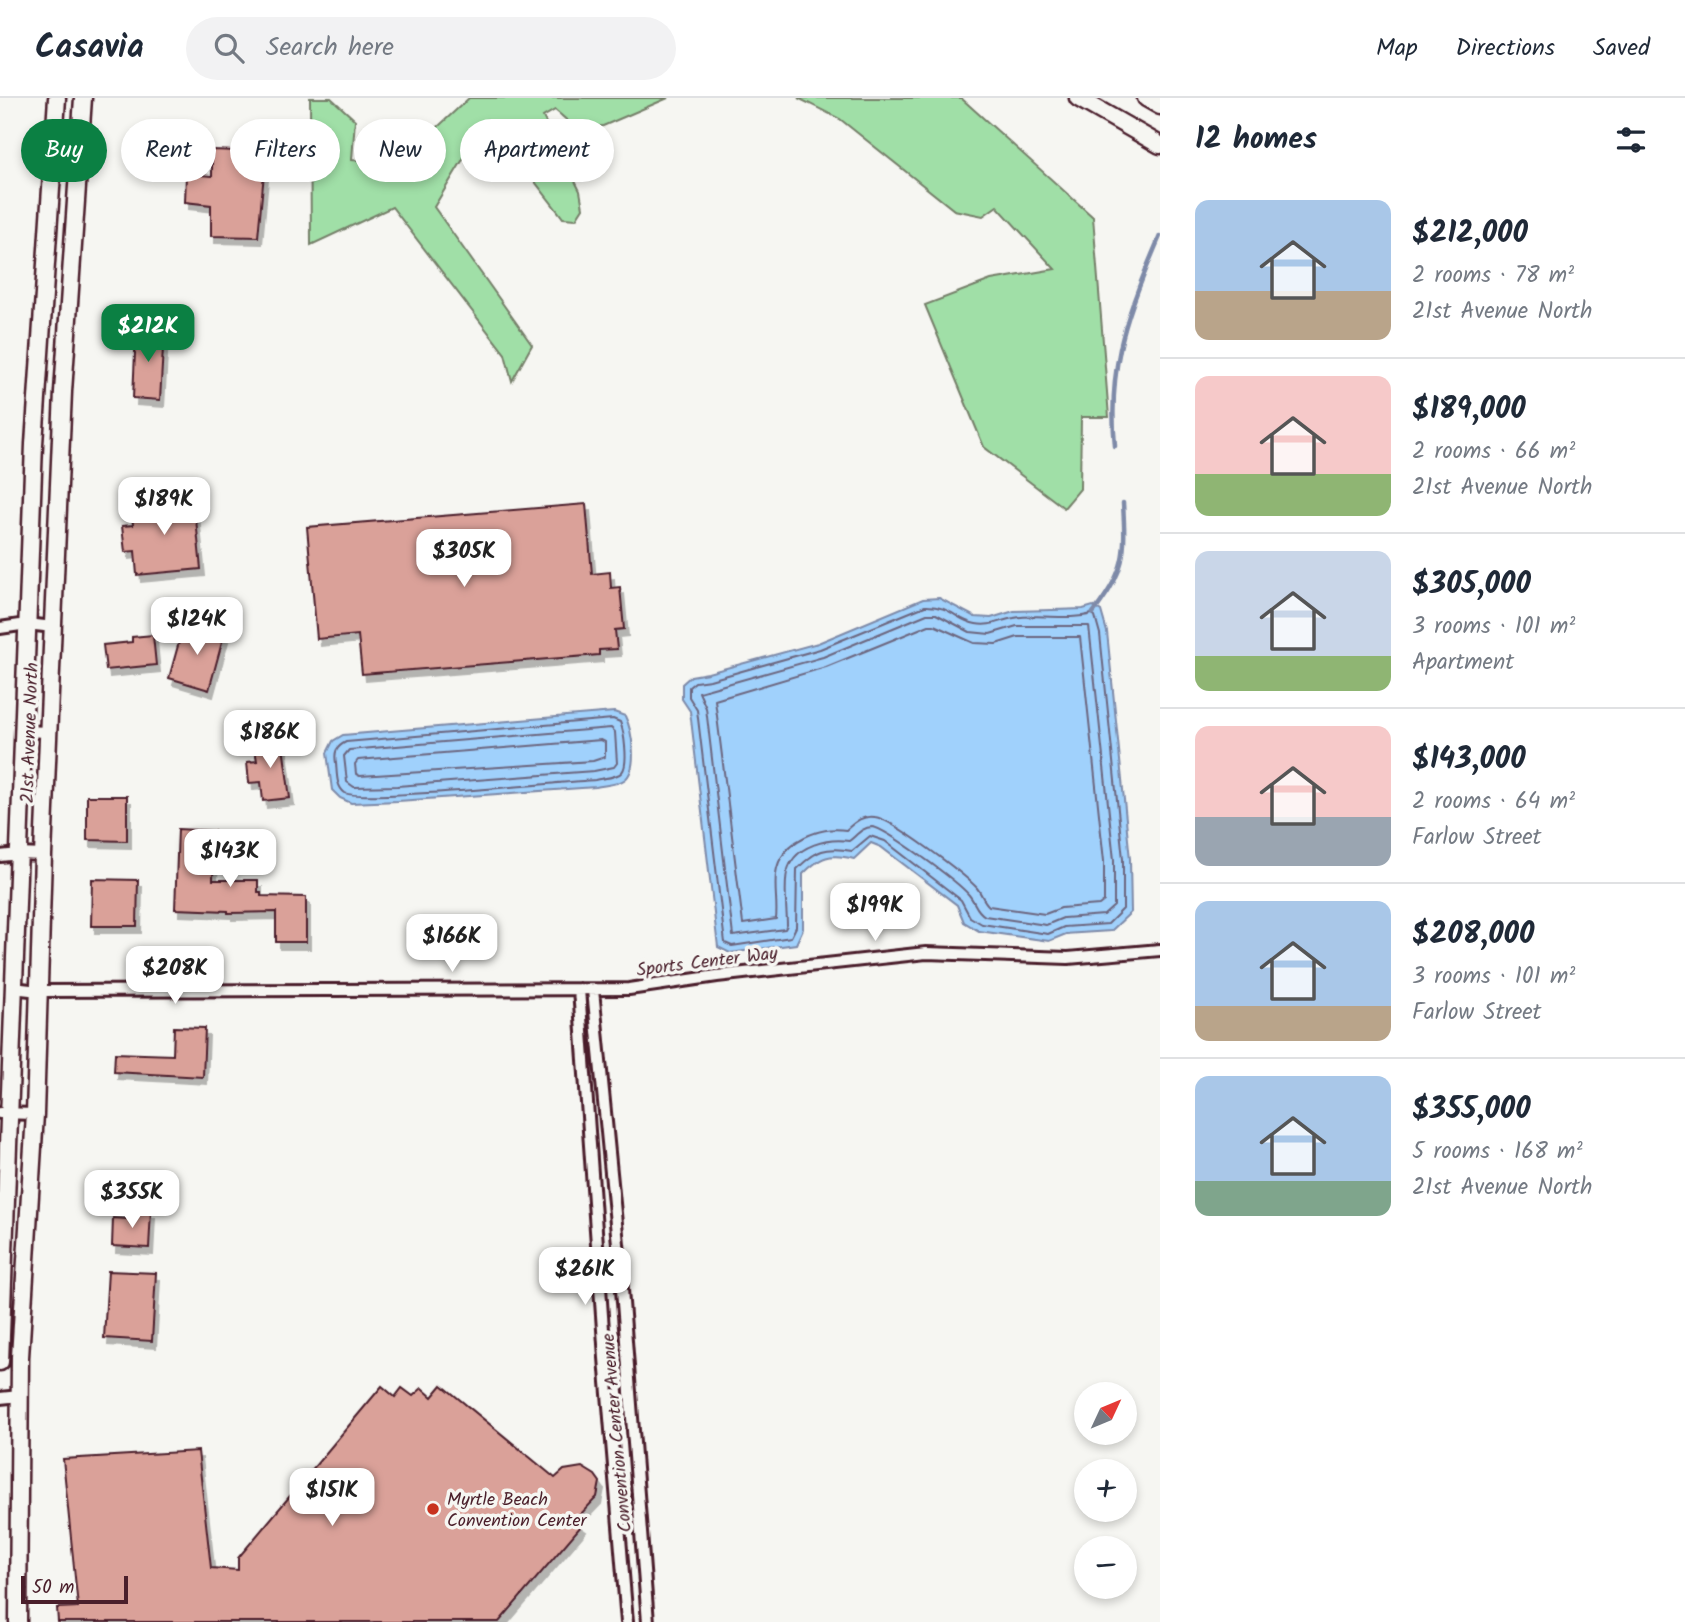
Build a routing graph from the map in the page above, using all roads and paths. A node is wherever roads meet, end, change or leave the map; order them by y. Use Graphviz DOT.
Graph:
graph roads {
  1 [pos="57,98"];
  2 [pos="83,98"];
  3 [pos="1078,98"];
  4 [pos="1146,98"];
  5 [pos="1160,106"];
  6 [pos="1160,145"];
  7 [pos="27,624"];
  8 [pos="53,627"];
  9 [pos="0,628"];
  10 [pos="23,731"];
  11 [pos="49,732"];
  12 [pos="19,853"];
  13 [pos="43,855"];
  14 [pos="0,856"];
  15 [pos="1160,950"];
  16 [pos="13,988"];
  17 [pos="579,989"];
  18 [pos="593,990"];
  19 [pos="39,991"];
  20 [pos="4,1113"];
  21 [pos="35,1114"];
  22 [pos="0,1362"];
  23 [pos="20,1396"];
  24 [pos="0,1398"];
  25 [pos="18,1622"];
  26 [pos="627,1622"];
  27 [pos="648,1622"];
  1 -- 7 [label="main road, 21st Avenue North"];
  2 -- 8 [label="main road, 21st Avenue North"];
  3 -- 6 [label="main road"];
  4 -- 5 [label="main road"];
  7 -- 8 [label="street"];
  7 -- 9 [label="street"];
  7 -- 10 [label="main road, 21st Avenue North"];
  8 -- 11 [label="main road, 21st Avenue North"];
  10 -- 11 [label="street"];
  10 -- 12 [label="main road, 21st Avenue North"];
  11 -- 13 [label="main road, 21st Avenue North"];
  12 -- 13 [label="street"];
  12 -- 14 [label="street"];
  12 -- 16 [label="main road, 21st Avenue North"];
  13 -- 19 [label="main road, 21st Avenue North"];
  15 -- 18 [label="street, Sports Center Way"];
  16 -- 19 [label="street, Sports Center Way"];
  16 -- 20 [label="main road, 21st Avenue North"];
  17 -- 18 [label="street, Sports Center Way"];
  17 -- 19 [label="street, Sports Center Way"];
  17 -- 26 [label="street, Convention Center Avenue"];
  18 -- 27 [label="street, Convention Center Avenue"];
  19 -- 21 [label="main road, 21st Avenue North"];
  20 -- 21 [label="street"];
  20 -- 22 [label="main road, 21st Avenue North"];
  21 -- 23 [label="main road, 21st Avenue North"];
  23 -- 24 [label="street"];
  23 -- 25 [label="main road, 21st Avenue North"];
}
